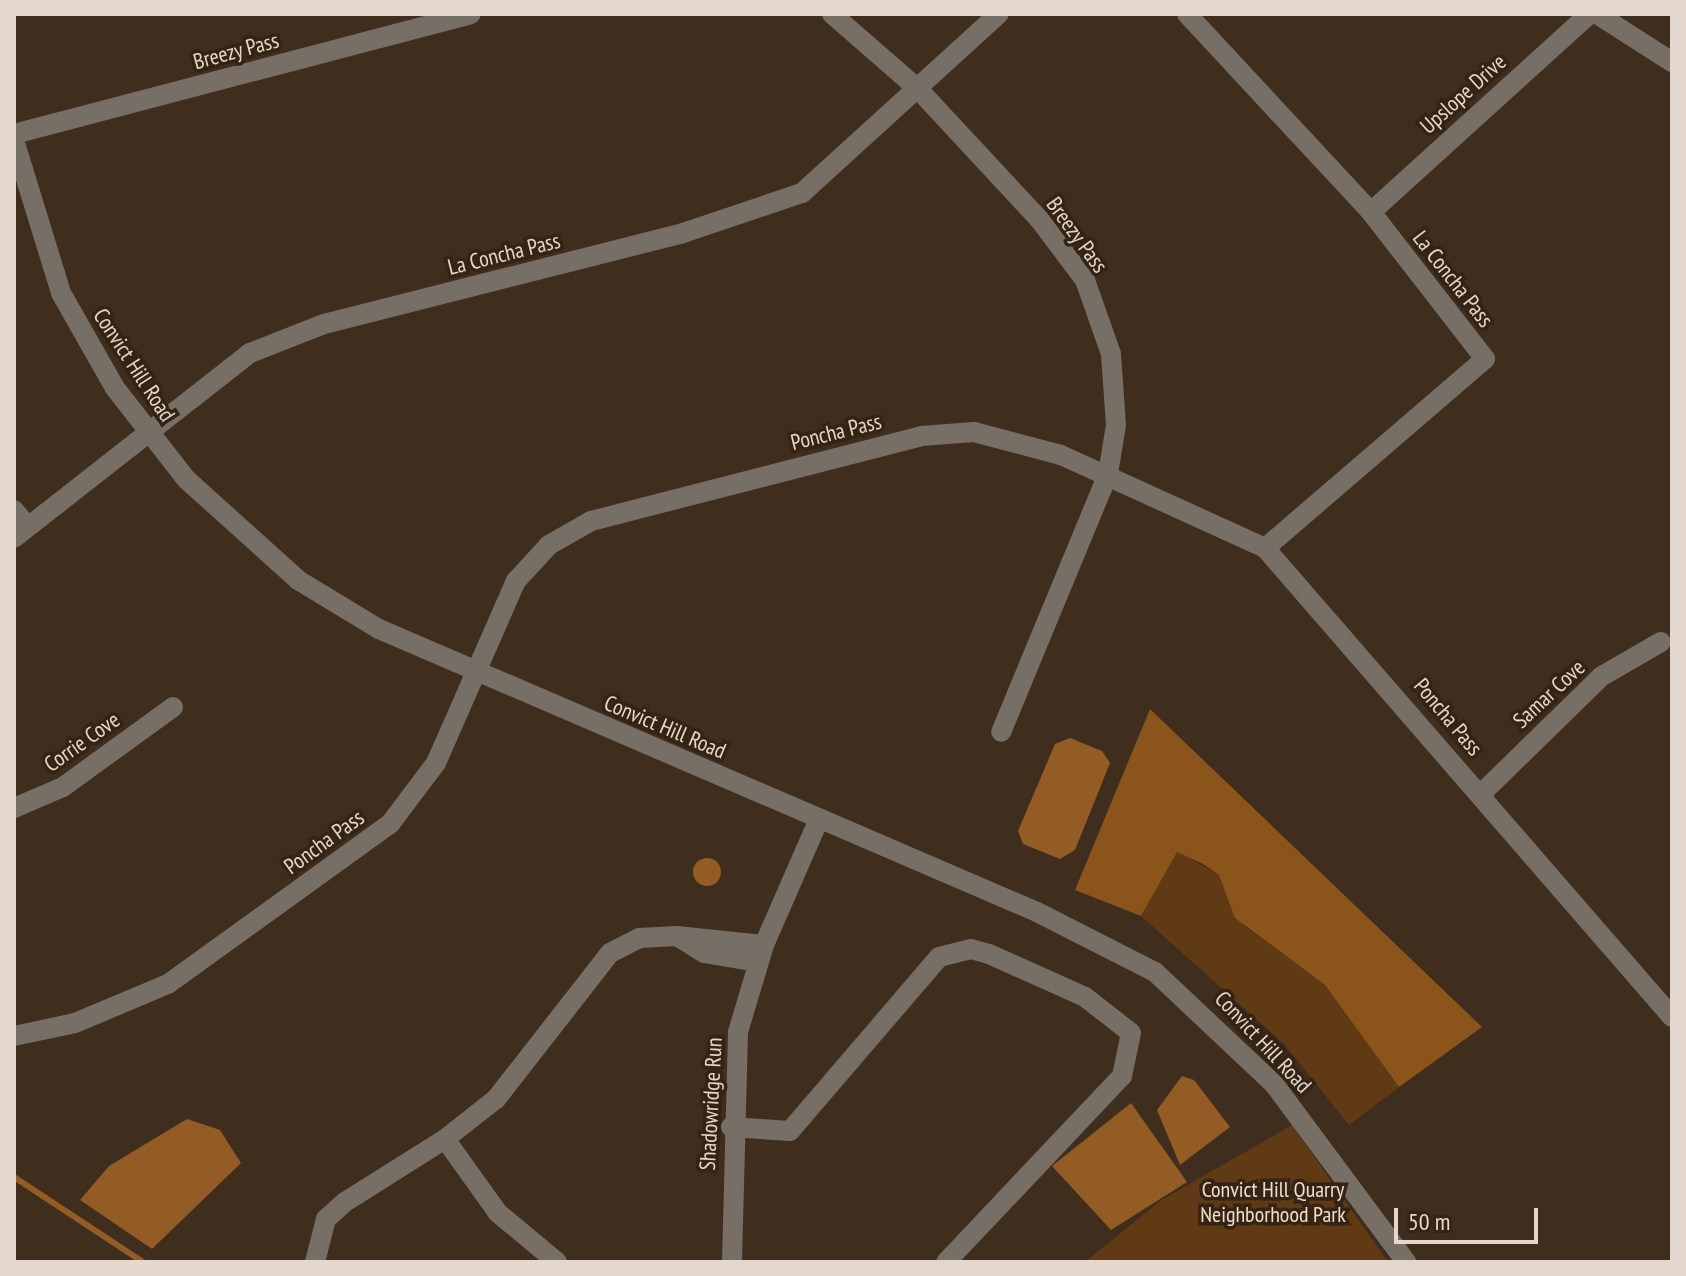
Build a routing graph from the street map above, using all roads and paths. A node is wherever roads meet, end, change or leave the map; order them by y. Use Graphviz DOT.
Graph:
graph roads {
  1 [pos="470,14"];
  2 [pos="832,14"];
  3 [pos="999,14"];
  4 [pos="1187,14"];
  5 [pos="1589,14"];
  6 [pos="1597,14"];
  7 [pos="1672,62"];
  8 [pos="919,90"];
  9 [pos="14,137"];
  10 [pos="1371,212"];
  11 [pos="145,429"];
  12 [pos="1108,474"];
  13 [pos="18,524"];
  14 [pos="1265,548"];
  15 [pos="1661,642"];
  16 [pos="475,671"];
  17 [pos="173,707"];
  18 [pos="1001,732"];
  19 [pos="1481,794"];
  20 [pos="14,808"];
  21 [pos="819,819"];
  22 [pos="760,953"];
  23 [pos="1672,1017"];
  24 [pos="14,1036"];
  25 [pos="731,1127"];
  26 [pos="445,1139"];
  27 [pos="315,1262"];
  28 [pos="557,1262"];
  29 [pos="732,1262"];
  30 [pos="946,1262"];
  31 [pos="1406,1262"];
  1 -- 9 [label="street, Breezy Pass"];
  2 -- 8 [label="street, Breezy Pass"];
  3 -- 8 [label="street, La Concha Pass"];
  4 -- 10 [label="street, La Concha Pass"];
  5 -- 10 [label="street, Upslope Drive"];
  6 -- 7 [label="street"];
  8 -- 11 [label="street, La Concha Pass"];
  8 -- 12 [label="street, Breezy Pass"];
  9 -- 11 [label="street, Convict Hill Road"];
  10 -- 14 [label="street, La Concha Pass"];
  11 -- 13 [label="street, La Concha Pass"];
  11 -- 16 [label="street, Convict Hill Road"];
  12 -- 14 [label="street, Poncha Pass"];
  12 -- 16 [label="street, Poncha Pass"];
  12 -- 18 [label="street, Breezy Pass"];
  14 -- 19 [label="street, Poncha Pass"];
  15 -- 19 [label="street, Samar Cove"];
  16 -- 21 [label="street, Convict Hill Road"];
  16 -- 24 [label="street, Poncha Pass"];
  17 -- 20 [label="street, Corrie Cove"];
  19 -- 23 [label="street, Poncha Pass"];
  21 -- 22 [label="street, Shadowridge Run"];
  21 -- 31 [label="street, Convict Hill Road"];
  22 -- 25 [label="street, Shadowridge Run"];
  22 -- 26 [label="street"];
  25 -- 29 [label="street, Shadowridge Run"];
  25 -- 30 [label="street"];
  26 -- 27 [label="street"];
  26 -- 28 [label="street"];
}
